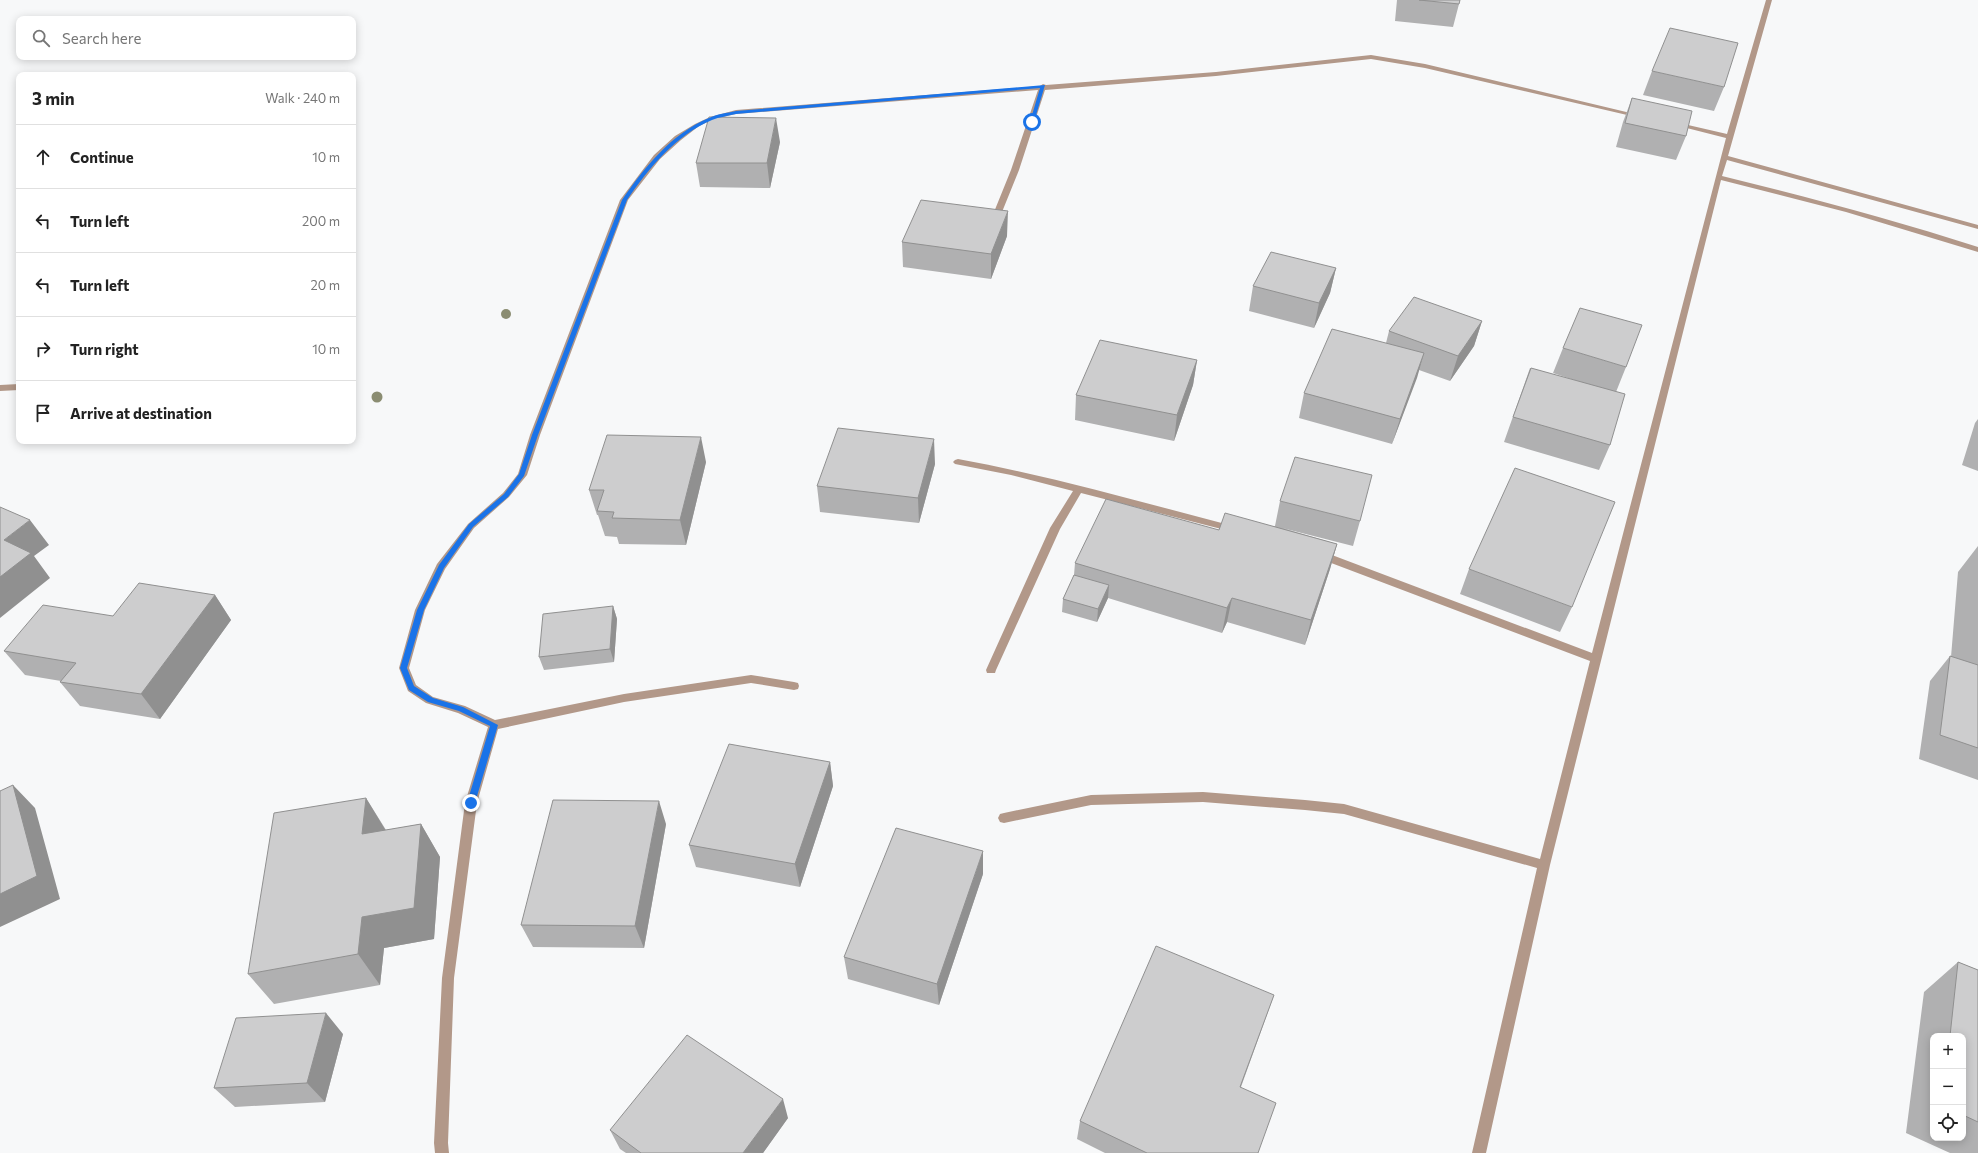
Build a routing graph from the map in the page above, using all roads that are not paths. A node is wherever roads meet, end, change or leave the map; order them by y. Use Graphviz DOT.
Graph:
graph roads {
  1 [pos="1769,0"];
  2 [pos="1043,86"];
  3 [pos="1646,118"];
  4 [pos="1669,123"];
  5 [pos="1730,137"];
  6 [pos="1724,157"];
  7 [pos="1718,177"];
  8 [pos="998,212"];
  9 [pos="1978,228"];
  10 [pos="1978,250"];
  11 [pos="16,387"];
  12 [pos="0,388"];
  13 [pos="958,462"];
  14 [pos="1079,489"];
  15 [pos="1245,532"];
  16 [pos="1311,552"];
  17 [pos="1596,659"];
  18 [pos="991,670"];
  19 [pos="794,686"];
  20 [pos="494,725"];
  21 [pos="1004,818"];
  22 [pos="1544,865"];
  23 [pos="442,1153"];
  24 [pos="1479,1153"];
  1 -- 5 [label="street"];
  2 -- 3 [label="street"];
  2 -- 8 [label="street"];
  2 -- 20 [label="street"];
  4 -- 5 [label="street"];
  5 -- 6 [label="street"];
  6 -- 7 [label="street"];
  6 -- 9 [label="street"];
  7 -- 10 [label="street"];
  7 -- 17 [label="street"];
  11 -- 12 [label="street"];
  13 -- 14 [label="street"];
  14 -- 15 [label="street"];
  14 -- 18 [label="street"];
  16 -- 17 [label="street"];
  17 -- 22 [label="street"];
  19 -- 20 [label="street"];
  20 -- 23 [label="street"];
  21 -- 22 [label="street"];
  22 -- 24 [label="street"];
}
